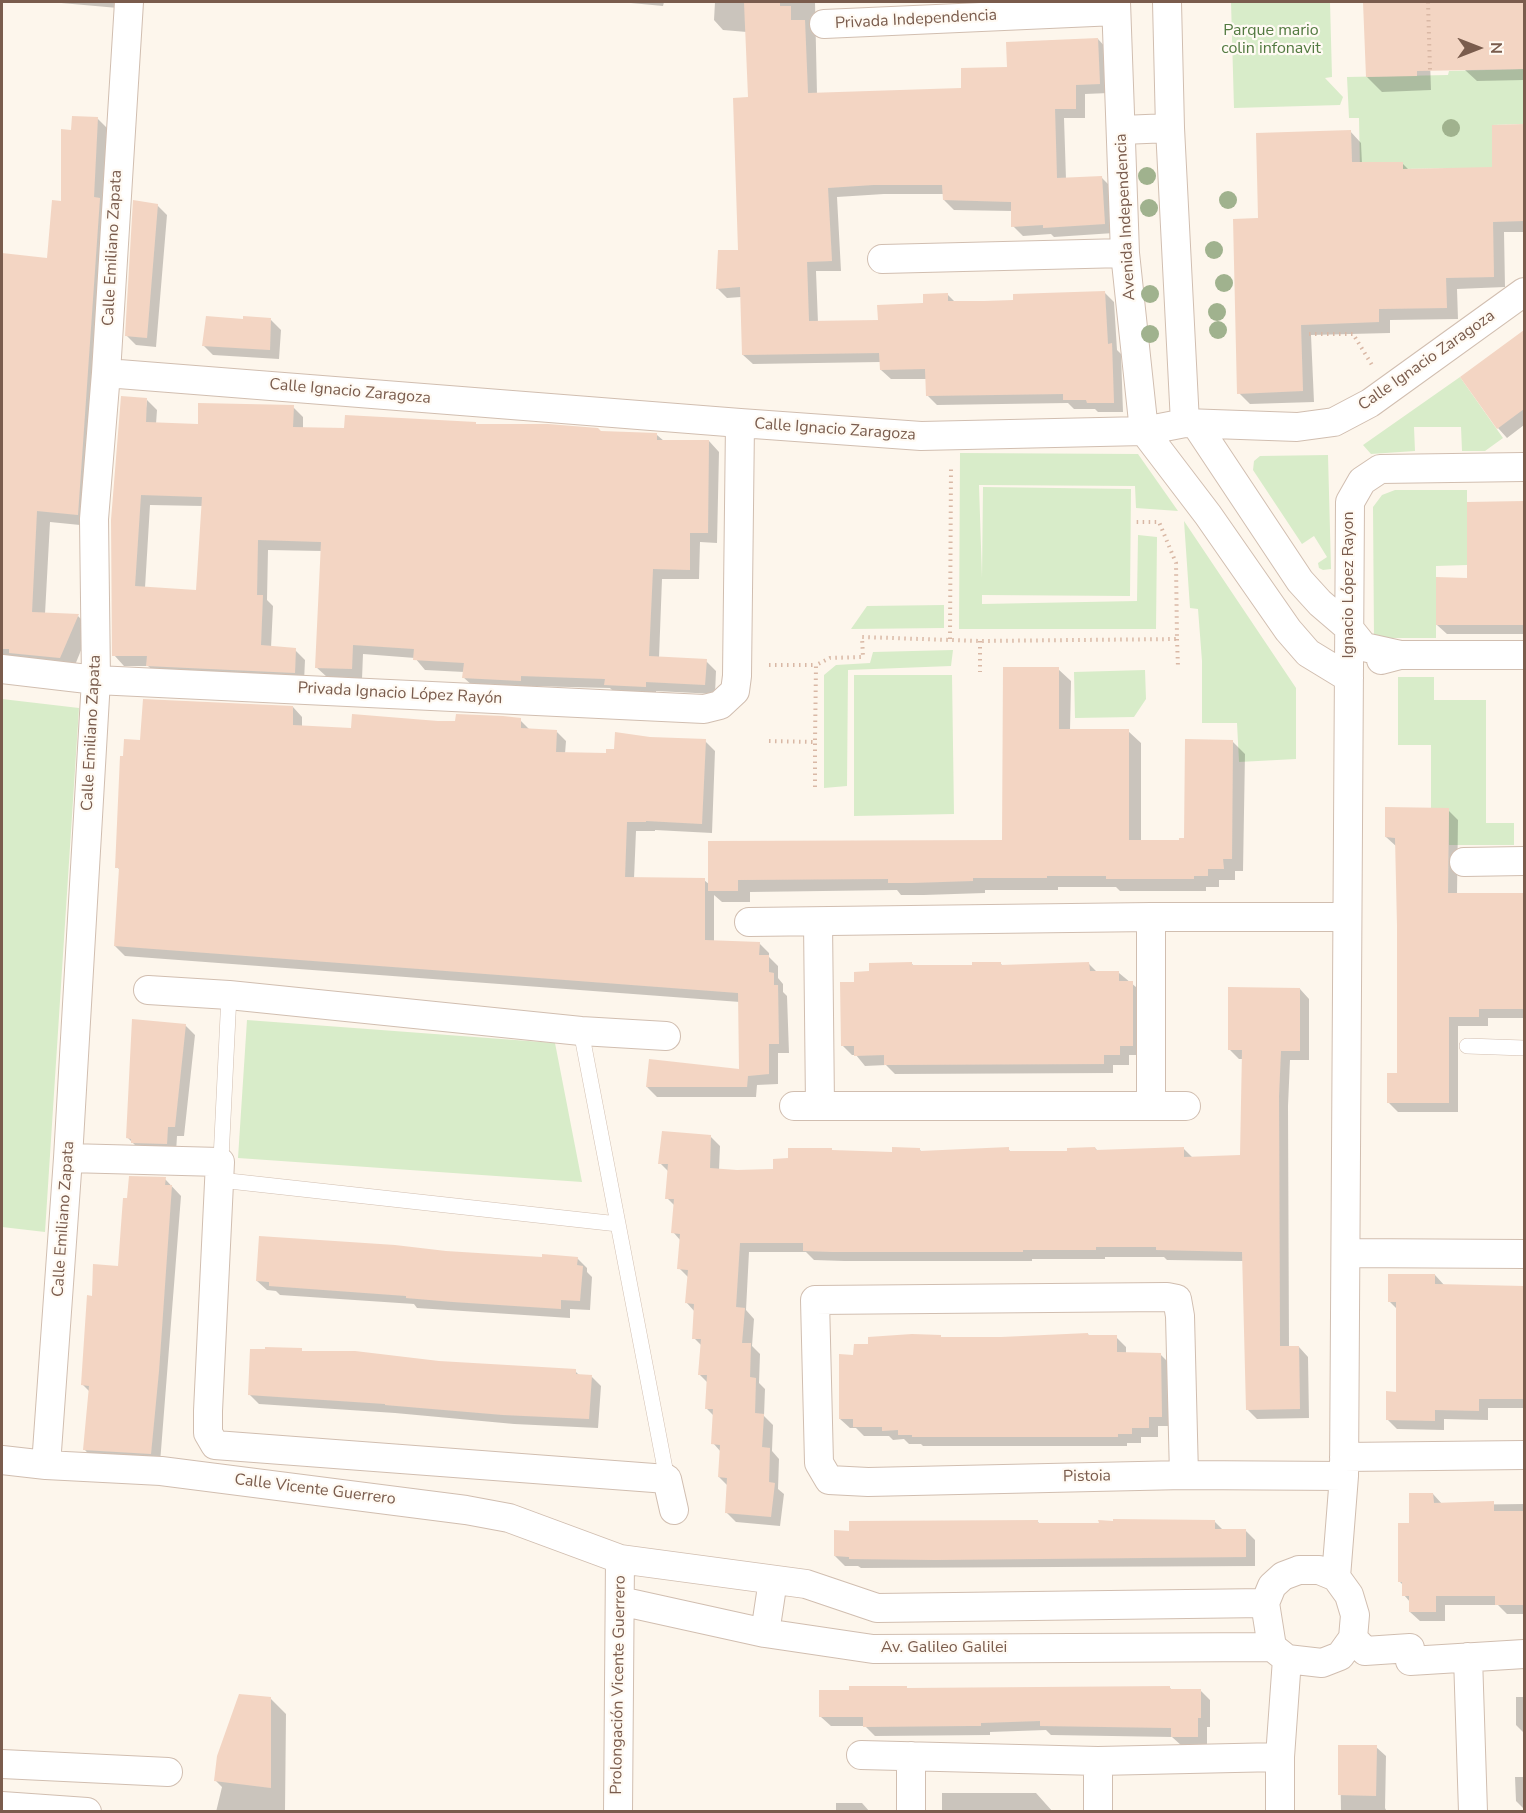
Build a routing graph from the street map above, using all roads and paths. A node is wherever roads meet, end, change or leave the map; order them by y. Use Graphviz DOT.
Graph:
graph roads {
  1 [pos="129,2"];
  2 [pos="1167,2"];
  3 [pos="1428,2"];
  4 [pos="1116,6"];
  5 [pos="824,24"];
  6 [pos="1430,70"];
  7 [pos="1170,128"];
  8 [pos="1122,130"];
  9 [pos="1125,253"];
  10 [pos="882,259"];
  11 [pos="1524,292"];
  12 [pos="1309,334"];
  13 [pos="106,373"];
  14 [pos="1390,389"];
  15 [pos="740,423"];
  16 [pos="1190,423"];
  17 [pos="1144,431"];
  18 [pos="951,463"];
  19 [pos="1524,467"];
  20 [pos="1241,492"];
  21 [pos="1208,515"];
  22 [pos="1133,522"];
  23 [pos="1292,572"];
  24 [pos="1262,594"];
  25 [pos="1348,627"];
  26 [pos="950,639"];
  27 [pos="1177,639"];
  28 [pos="980,641"];
  29 [pos="1524,655"];
  30 [pos="1400,656"];
  31 [pos="768,665"];
  32 [pos="816,665"];
  33 [pos="1178,667"];
  34 [pos="2,669"];
  35 [pos="980,672"];
  36 [pos="1349,678"];
  37 [pos="96,680"];
  38 [pos="768,741"];
  39 [pos="815,742"];
  40 [pos="815,787"];
  41 [pos="1524,861"];
  42 [pos="1464,862"];
  43 [pos="1151,917"];
  44 [pos="1347,918"];
  45 [pos="749,922"];
  46 [pos="818,922"];
  47 [pos="148,990"];
  48 [pos="229,995"];
  49 [pos="581,1031"];
  50 [pos="666,1036"];
  51 [pos="1467,1046"];
  52 [pos="1524,1048"];
  53 [pos="1151,1106"];
  54 [pos="1186,1106"];
  55 [pos="68,1158"];
  56 [pos="220,1171"];
  57 [pos="618,1224"];
  58 [pos="1346,1253"];
  59 [pos="1524,1254"];
  60 [pos="1524,1455"];
  61 [pos="2,1460"];
  62 [pos="46,1465"];
  63 [pos="1344,1467"];
  64 [pos="1184,1475"];
  65 [pos="667,1479"];
  66 [pos="674,1510"];
  67 [pos="620,1559"];
  68 [pos="1335,1577"];
  69 [pos="773,1580"];
  70 [pos="620,1601"];
  71 [pos="1265,1603"];
  72 [pos="878,1608"];
  73 [pos="765,1634"];
  74 [pos="1353,1638"];
  75 [pos="873,1649"];
  76 [pos="1279,1653"];
  77 [pos="1524,1654"];
  78 [pos="1468,1657"];
  79 [pos="861,1755"];
  80 [pos="910,1756"];
  81 [pos="1280,1757"];
  82 [pos="1098,1761"];
  83 [pos="2,1764"];
  84 [pos="168,1772"];
  85 [pos="2,1806"];
  86 [pos="87,1812"];
  87 [pos="618,1812"];
  88 [pos="911,1812"];
  89 [pos="1098,1812"];
  90 [pos="1280,1812"];
  91 [pos="1473,1812"];
  1 -- 13 [label="street, Calle Emiliano Zapata"];
  2 -- 7 [label="street"];
  3 -- 6 [label="path"];
  4 -- 5 [label="street, Privada Independencia"];
  4 -- 8 [label="street, Avenida Independencia"];
  7 -- 8 [label="street"];
  7 -- 16 [label="street"];
  8 -- 9 [label="street, Avenida Independencia"];
  9 -- 10 [label="street"];
  9 -- 17 [label="street, Avenida Independencia"];
  11 -- 14 [label="street, Calle Ignacio Zaragoza"];
  12 -- 14 [label="path"];
  13 -- 15 [label="street, Calle Ignacio Zaragoza"];
  13 -- 37 [label="street, Calle Emiliano Zapata"];
  14 -- 16 [label="street, Calle Ignacio Zaragoza"];
  15 -- 17 [label="street, Calle Ignacio Zaragoza"];
  15 -- 37 [label="street, Privada Ignacio López Rayón"];
  16 -- 17 [label="street, Calle Ignacio Zaragoza"];
  16 -- 20 [label="street"];
  17 -- 21 [label="street"];
  18 -- 26 [label="path"];
  19 -- 25 [label="street, Ignacio López Rayon"];
  20 -- 21 [label="street"];
  20 -- 23 [label="street"];
  21 -- 24 [label="street"];
  22 -- 27 [label="path"];
  23 -- 24 [label="street"];
  23 -- 25 [label="street"];
  24 -- 36 [label="street"];
  25 -- 30 [label="street"];
  25 -- 36 [label="street, Ignacio López Rayon"];
  26 -- 28 [label="path"];
  26 -- 32 [label="path"];
  27 -- 28 [label="path"];
  27 -- 33 [label="path"];
  28 -- 35 [label="path"];
  29 -- 30 [label="street"];
  30 -- 36 [label="street"];
  31 -- 32 [label="path"];
  32 -- 39 [label="path"];
  34 -- 37 [label="street, Privada Ignacio López Rayón"];
  36 -- 44 [label="street, Ignacio López Rayon"];
  37 -- 55 [label="street, Calle Emiliano Zapata"];
  38 -- 39 [label="path"];
  39 -- 40 [label="path"];
  41 -- 42 [label="street"];
  43 -- 44 [label="street"];
  43 -- 46 [label="street"];
  43 -- 53 [label="street"];
  44 -- 58 [label="street, Ignacio López Rayon"];
  45 -- 46 [label="street"];
  46 -- 53 [label="street"];
  47 -- 48 [label="street"];
  48 -- 49 [label="street"];
  48 -- 56 [label="lane"];
  49 -- 50 [label="street"];
  49 -- 57 [label="lane"];
  51 -- 52 [label="lane"];
  53 -- 54 [label="street"];
  55 -- 56 [label="street"];
  55 -- 62 [label="street, Calle Emiliano Zapata"];
  56 -- 57 [label="lane"];
  56 -- 65 [label="street"];
  57 -- 65 [label="lane"];
  58 -- 59 [label="street"];
  58 -- 63 [label="street, Ignacio López Rayon"];
  60 -- 63 [label="street, Pistoia"];
  61 -- 62 [label="street, Calle Vicente Guerrero"];
  62 -- 67 [label="street, Calle Vicente Guerrero"];
  63 -- 64 [label="street, Pistoia"];
  63 -- 68 [label="street, Ignacio López Rayon"];
  64 -- 64 [label="street, Pistoia"];
  65 -- 66 [label="street"];
  67 -- 69 [label="street, Calle Vicente Guerrero"];
  67 -- 70 [label="street, Prolongación Vicente Guerrero"];
  68 -- 71 [label="street"];
  68 -- 74 [label="street"];
  69 -- 72 [label="street, Calle Vicente Guerrero"];
  69 -- 73 [label="street"];
  70 -- 73 [label="street, Av. Galileo Galilei"];
  70 -- 87 [label="street, Prolongación Vicente Guerrero"];
  71 -- 72 [label="street, Calle Vicente Guerrero"];
  71 -- 76 [label="street"];
  72 -- 75 [label="street"];
  73 -- 75 [label="street, Av. Galileo Galilei"];
  74 -- 76 [label="street"];
  74 -- 78 [label="street"];
  75 -- 76 [label="street, Av. Galileo Galilei"];
  76 -- 81 [label="street"];
  77 -- 78 [label="street"];
  78 -- 91 [label="street"];
  79 -- 80 [label="street"];
  80 -- 82 [label="street"];
  80 -- 88 [label="street"];
  81 -- 82 [label="street"];
  81 -- 90 [label="street"];
  82 -- 89 [label="street"];
  83 -- 84 [label="street"];
  85 -- 86 [label="street"];
}
